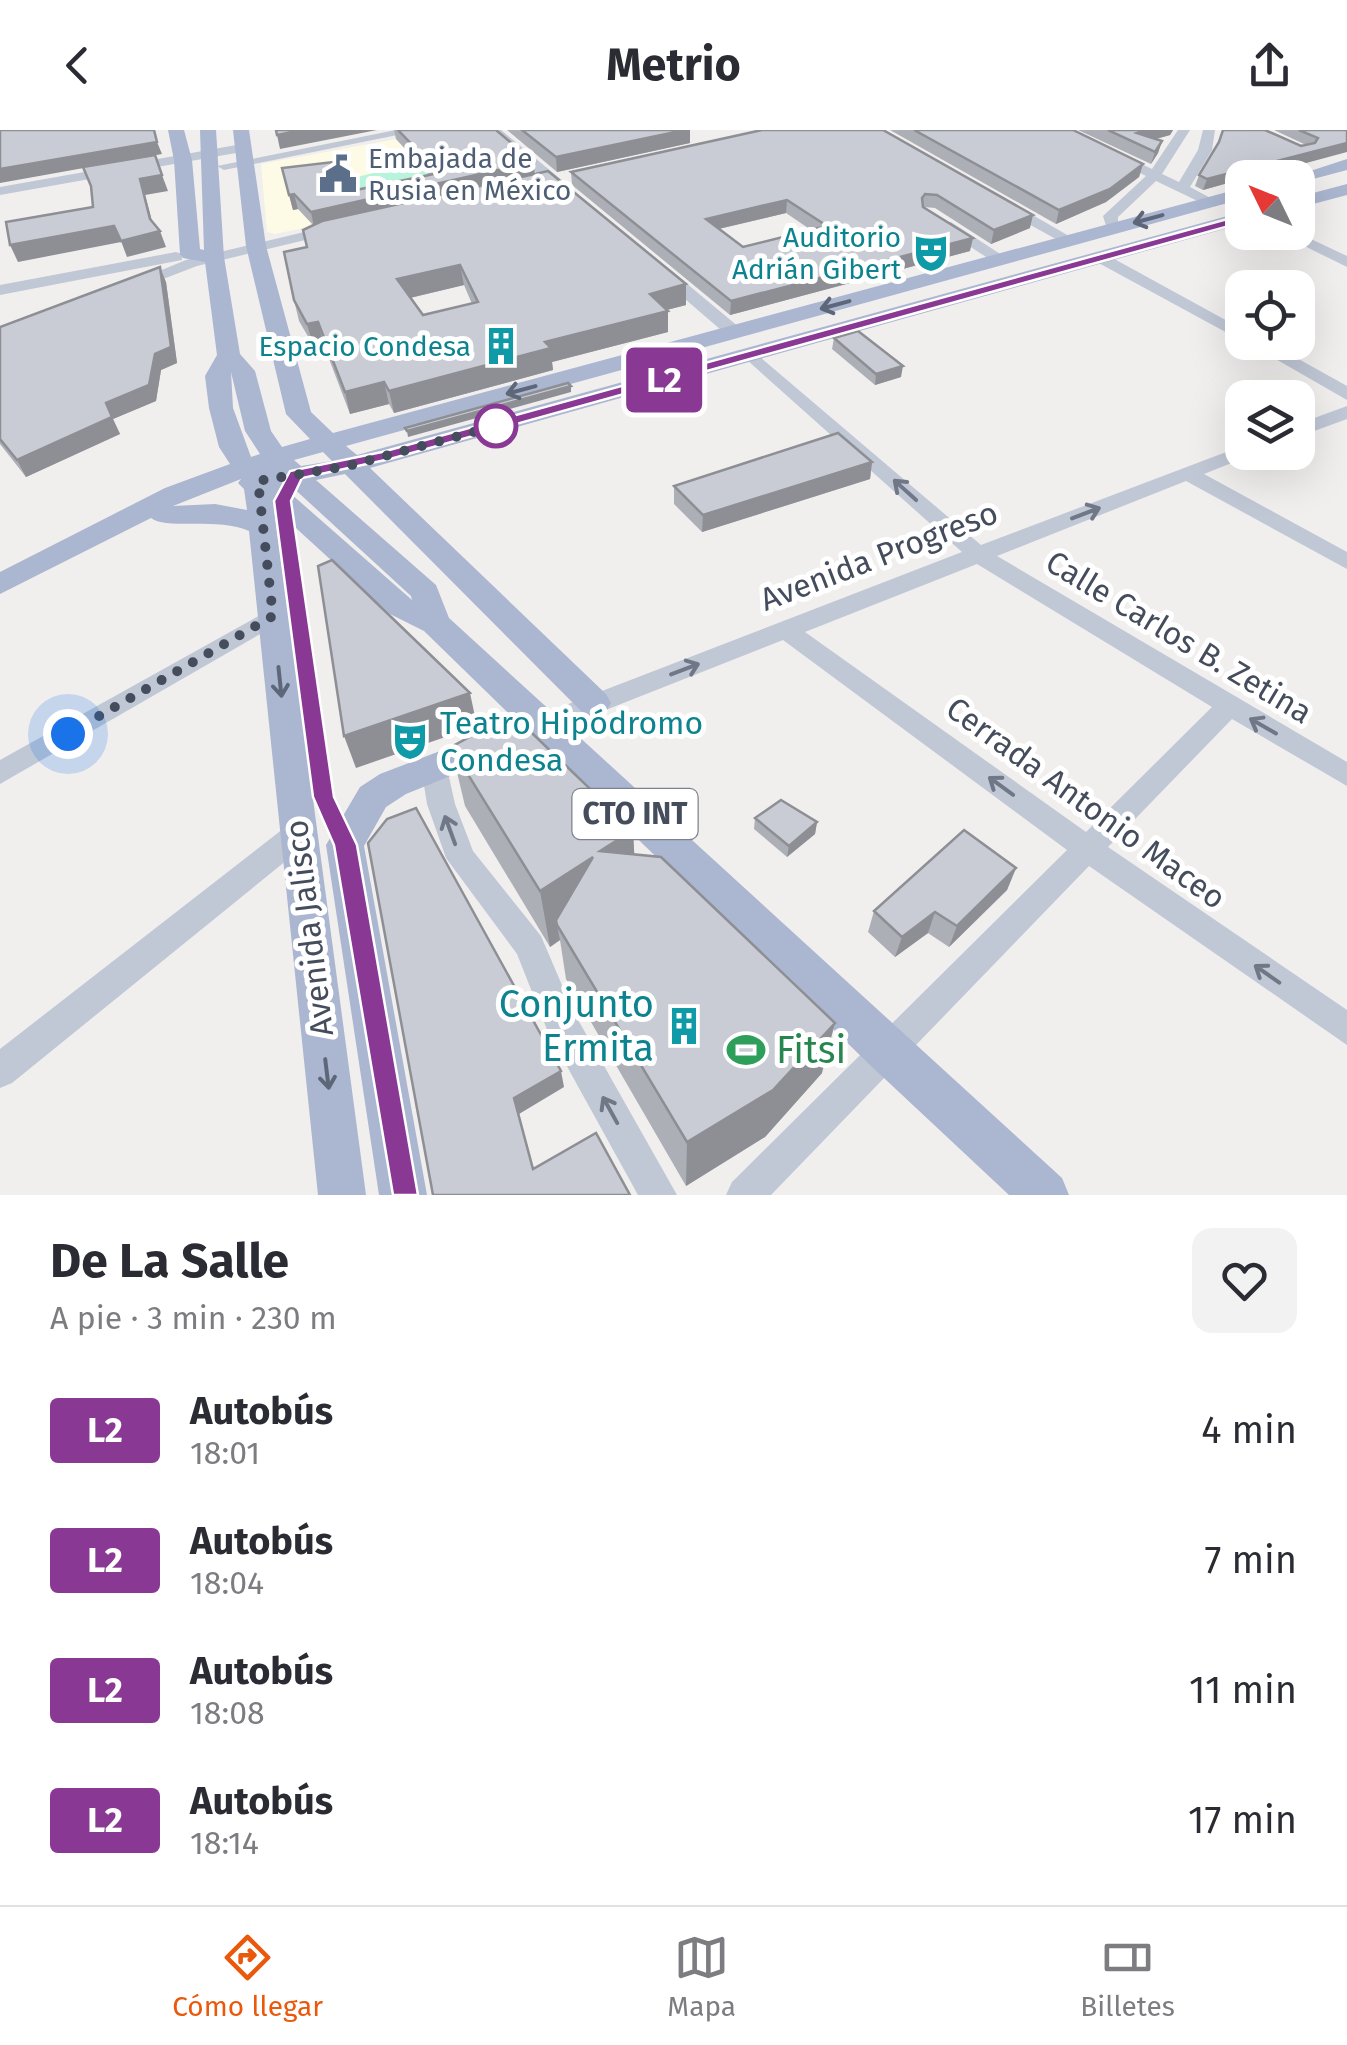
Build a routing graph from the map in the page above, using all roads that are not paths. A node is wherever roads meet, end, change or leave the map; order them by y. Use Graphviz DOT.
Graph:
graph roads {
  1 [pos="176,130"];
  2 [pos="208,130"];
  3 [pos="416,130"];
  4 [pos="493,130"];
  5 [pos="1059,130"];
  6 [pos="1184,130"];
  7 [pos="1208,130"];
  8 [pos="242,147"];
  9 [pos="209,162"];
  10 [pos="1347,164"];
  11 [pos="183,167"];
  12 [pos="1315,173"];
  13 [pos="1153,174"];
  14 [pos="573,177"];
  15 [pos="554,181"];
  16 [pos="536,185"];
  17 [pos="1182,188"];
  18 [pos="1347,189"];
  19 [pos="0,191"];
  20 [pos="983,193"];
  21 [pos="1225,198"];
  22 [pos="1315,198"];
  23 [pos="1211,202"];
  24 [pos="584,206"];
  25 [pos="928,214"];
  26 [pos="1225,223"];
  27 [pos="350,226"];
  28 [pos="1112,229"];
  29 [pos="1068,240"];
  30 [pos="256,246"];
  31 [pos="1315,247"];
  32 [pos="190,254"];
  33 [pos="214,257"];
  34 [pos="646,258"];
  35 [pos="1100,258"];
  36 [pos="1000,260"];
  37 [pos="1347,262"];
  38 [pos="0,290"];
  39 [pos="122,290"];
  40 [pos="1225,327"];
  41 [pos="734,332"];
  42 [pos="754,356"];
  43 [pos="1286,360"];
  44 [pos="1347,394"];
  45 [pos="1347,412"];
  46 [pos="1315,424"];
  47 [pos="325,442"];
  48 [pos="1225,459"];
  49 [pos="348,466"];
  50 [pos="268,470"];
  51 [pos="1188,474"];
  52 [pos="164,516"];
  53 [pos="262,526"];
  54 [pos="979,555"];
  55 [pos="1347,562"];
  56 [pos="0,584"];
  57 [pos="0,602"];
  58 [pos="273,616"];
  59 [pos="786,630"];
  60 [pos="594,703"];
  61 [pos="1229,706"];
  62 [pos="540,725"];
  63 [pos="435,767"];
  64 [pos="0,773"];
  65 [pos="1347,775"];
  66 [pos="298,834"];
  67 [pos="1086,848"];
  68 [pos="1347,1029"];
  69 [pos="885,1049"];
  70 [pos="0,1071"];
  71 [pos="342,1195"];
  72 [pos="403,1195"];
  73 [pos="658,1195"];
  74 [pos="745,1195"];
  75 [pos="1045,1195"];
  1 -- 11 [label="main road"];
  2 -- 9 [label="main road, CTO INT"];
  3 -- 8 [label="street"];
  4 -- 15 [label="street"];
  5 -- 13 [label="street"];
  6 -- 13 [label="street"];
  7 -- 17 [label="street"];
  8 -- 9 [label="street"];
  8 -- 30 [label="main road"];
  9 -- 11 [label="street"];
  9 -- 33 [label="main road, CTO INT"];
  10 -- 12 [label="main road"];
  11 -- 19 [label="street"];
  11 -- 32 [label="main road"];
  13 -- 17 [label="street"];
  13 -- 28 [label="street"];
  14 -- 15 [label="street"];
  15 -- 16 [label="street"];
  15 -- 24 [label="street"];
  17 -- 23 [label="street"];
  18 -- 22 [label="main road"];
  20 -- 29 [label="street"];
  21 -- 23 [label="main road"];
  23 -- 28 [label="main road, one-way"];
  25 -- 36 [label="street"];
  26 -- 35 [label="main road"];
  27 -- 30 [label="street"];
  28 -- 29 [label="main road"];
  29 -- 36 [label="main road"];
  30 -- 33 [label="street"];
  30 -- 47 [label="main road"];
  31 -- 37 [label="street"];
  32 -- 33 [label="main road"];
  32 -- 38 [label="street"];
  33 -- 39 [label="street"];
  33 -- 50 [label="main road, CTO INT"];
  34 -- 41 [label="street"];
  35 -- 40 [label="street"];
  35 -- 42 [label="main road"];
  36 -- 41 [label="main road, one-way"];
  41 -- 47 [label="main road, one-way"];
  42 -- 49 [label="main road"];
  54 -- 42 [label="street, Calle Carlos B. Zetina, one-way"];
  43 -- 44 [label="street"];
  45 -- 46 [label="street"];
  47 -- 49 [label="main road"];
  47 -- 50 [label="main road"];
  48 -- 51 [label="street, Avenida Progreso"];
  49 -- 50 [label="main road"];
  49 -- 60 [label="main road"];
  50 -- 52 [label="main road"];
  50 -- 53 [label="main road, Avenida Jalisco"];
  50 -- 56 [label="main road"];
  50 -- 62 [label="main road, CTO INT"];
  54 -- 51 [label="street, Avenida Progreso, one-way"];
  51 -- 55 [label="street"];
  52 -- 53 [label="main road"];
  52 -- 57 [label="main road"];
  53 -- 58 [label="main road, Avenida Jalisco"];
  54 -- 59 [label="street, Avenida Progreso"];
  54 -- 61 [label="street, Calle Carlos B. Zetina"];
  58 -- 64 [label="street"];
  58 -- 66 [label="main road, Avenida Jalisco, one-way"];
  60 -- 59 [label="street, Avenida Progreso, one-way"];
  67 -- 59 [label="street, Cerrada Antonio Maceo, one-way"];
  60 -- 62 [label="street, Avenida Progreso"];
  65 -- 61 [label="street, Calle Carlos B. Zetina, one-way"];
  61 -- 67 [label="street"];
  62 -- 63 [label="main road"];
  62 -- 69 [label="main road, CTO INT"];
  63 -- 72 [label="main road, Avenida Jalisco"];
  73 -- 63 [label="street, one-way"];
  66 -- 70 [label="street"];
  66 -- 71 [label="main road, Avenida Jalisco, one-way"];
  68 -- 67 [label="street, Cerrada Antonio Maceo, one-way"];
  67 -- 69 [label="street"];
  69 -- 74 [label="street"];
  69 -- 75 [label="main road, CTO INT"];
}
